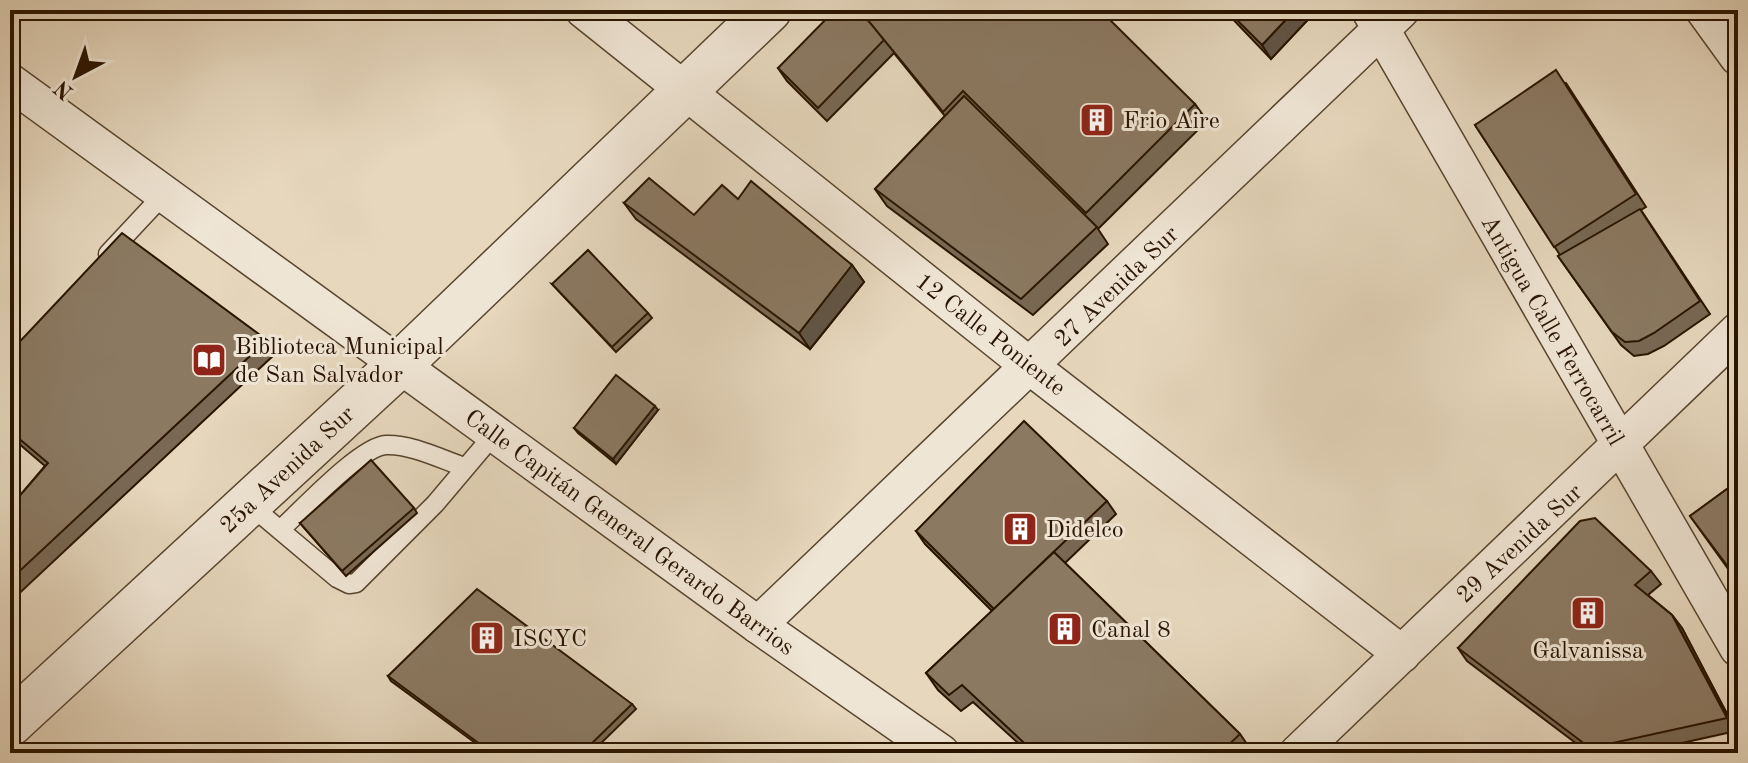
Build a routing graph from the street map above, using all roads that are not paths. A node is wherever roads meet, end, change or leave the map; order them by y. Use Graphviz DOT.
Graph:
graph roads {
  1 [pos="584,10"];
  2 [pos="726,10"];
  3 [pos="769,10"];
  4 [pos="1704,10"];
  5 [pos="1384,17"];
  6 [pos="1738,57"];
  7 [pos="10,82"];
  8 [pos="672,82"];
  9 [pos="164,194"];
  10 [pos="92,271"];
  11 [pos="1738,331"];
  12 [pos="389,359"];
  13 [pos="1031,367"];
  14 [pos="495,433"];
  15 [pos="1621,447"];
  16 [pos="464,467"];
  17 [pos="264,517"];
  18 [pos="758,625"];
  19 [pos="1738,648"];
  20 [pos="1402,654"];
  21 [pos="10,692"];
  22 [pos="10,724"];
  23 [pos="941,753"];
  24 [pos="1298,753"];
  1 -- 8 [label="street, 12 Calle Poniente"];
  2 -- 8 [label="street, 25a Avenida Sur"];
  3 -- 8 [label="street, 25a Avenida Sur"];
  4 -- 6 [label="street"];
  5 -- 13 [label="street, 27 Avenida Sur"];
  5 -- 15 [label="street, Antigua Calle Ferrocarril"];
  7 -- 9 [label="street, Calle Capitán General Gerardo Barrios"];
  8 -- 12 [label="street, 25a Avenida Sur"];
  8 -- 13 [label="street, 12 Calle Poniente"];
  9 -- 10 [label="lane"];
  9 -- 12 [label="street, Calle Capitán General Gerardo Barrios"];
  11 -- 15 [label="street, 29 Avenida Sur"];
  12 -- 14 [label="street, Calle Capitán General Gerardo Barrios"];
  12 -- 17 [label="street, 25a Avenida Sur"];
  12 -- 21 [label="street, 25a Avenida Sur"];
  13 -- 18 [label="street, 27 Avenida Sur"];
  13 -- 20 [label="street, 12 Calle Poniente"];
  14 -- 16 [label="lane"];
  14 -- 18 [label="street, Calle Capitán General Gerardo Barrios"];
  15 -- 19 [label="street, Antigua Calle Ferrocarril"];
  15 -- 20 [label="street, 29 Avenida Sur"];
  16 -- 17 [label="lane"];
  16 -- 17 [label="lane"];
  17 -- 22 [label="street, 25a Avenida Sur"];
  18 -- 23 [label="street, Calle Capitán General Gerardo Barrios"];
  20 -- 24 [label="street, 29 Avenida Sur"];
}
